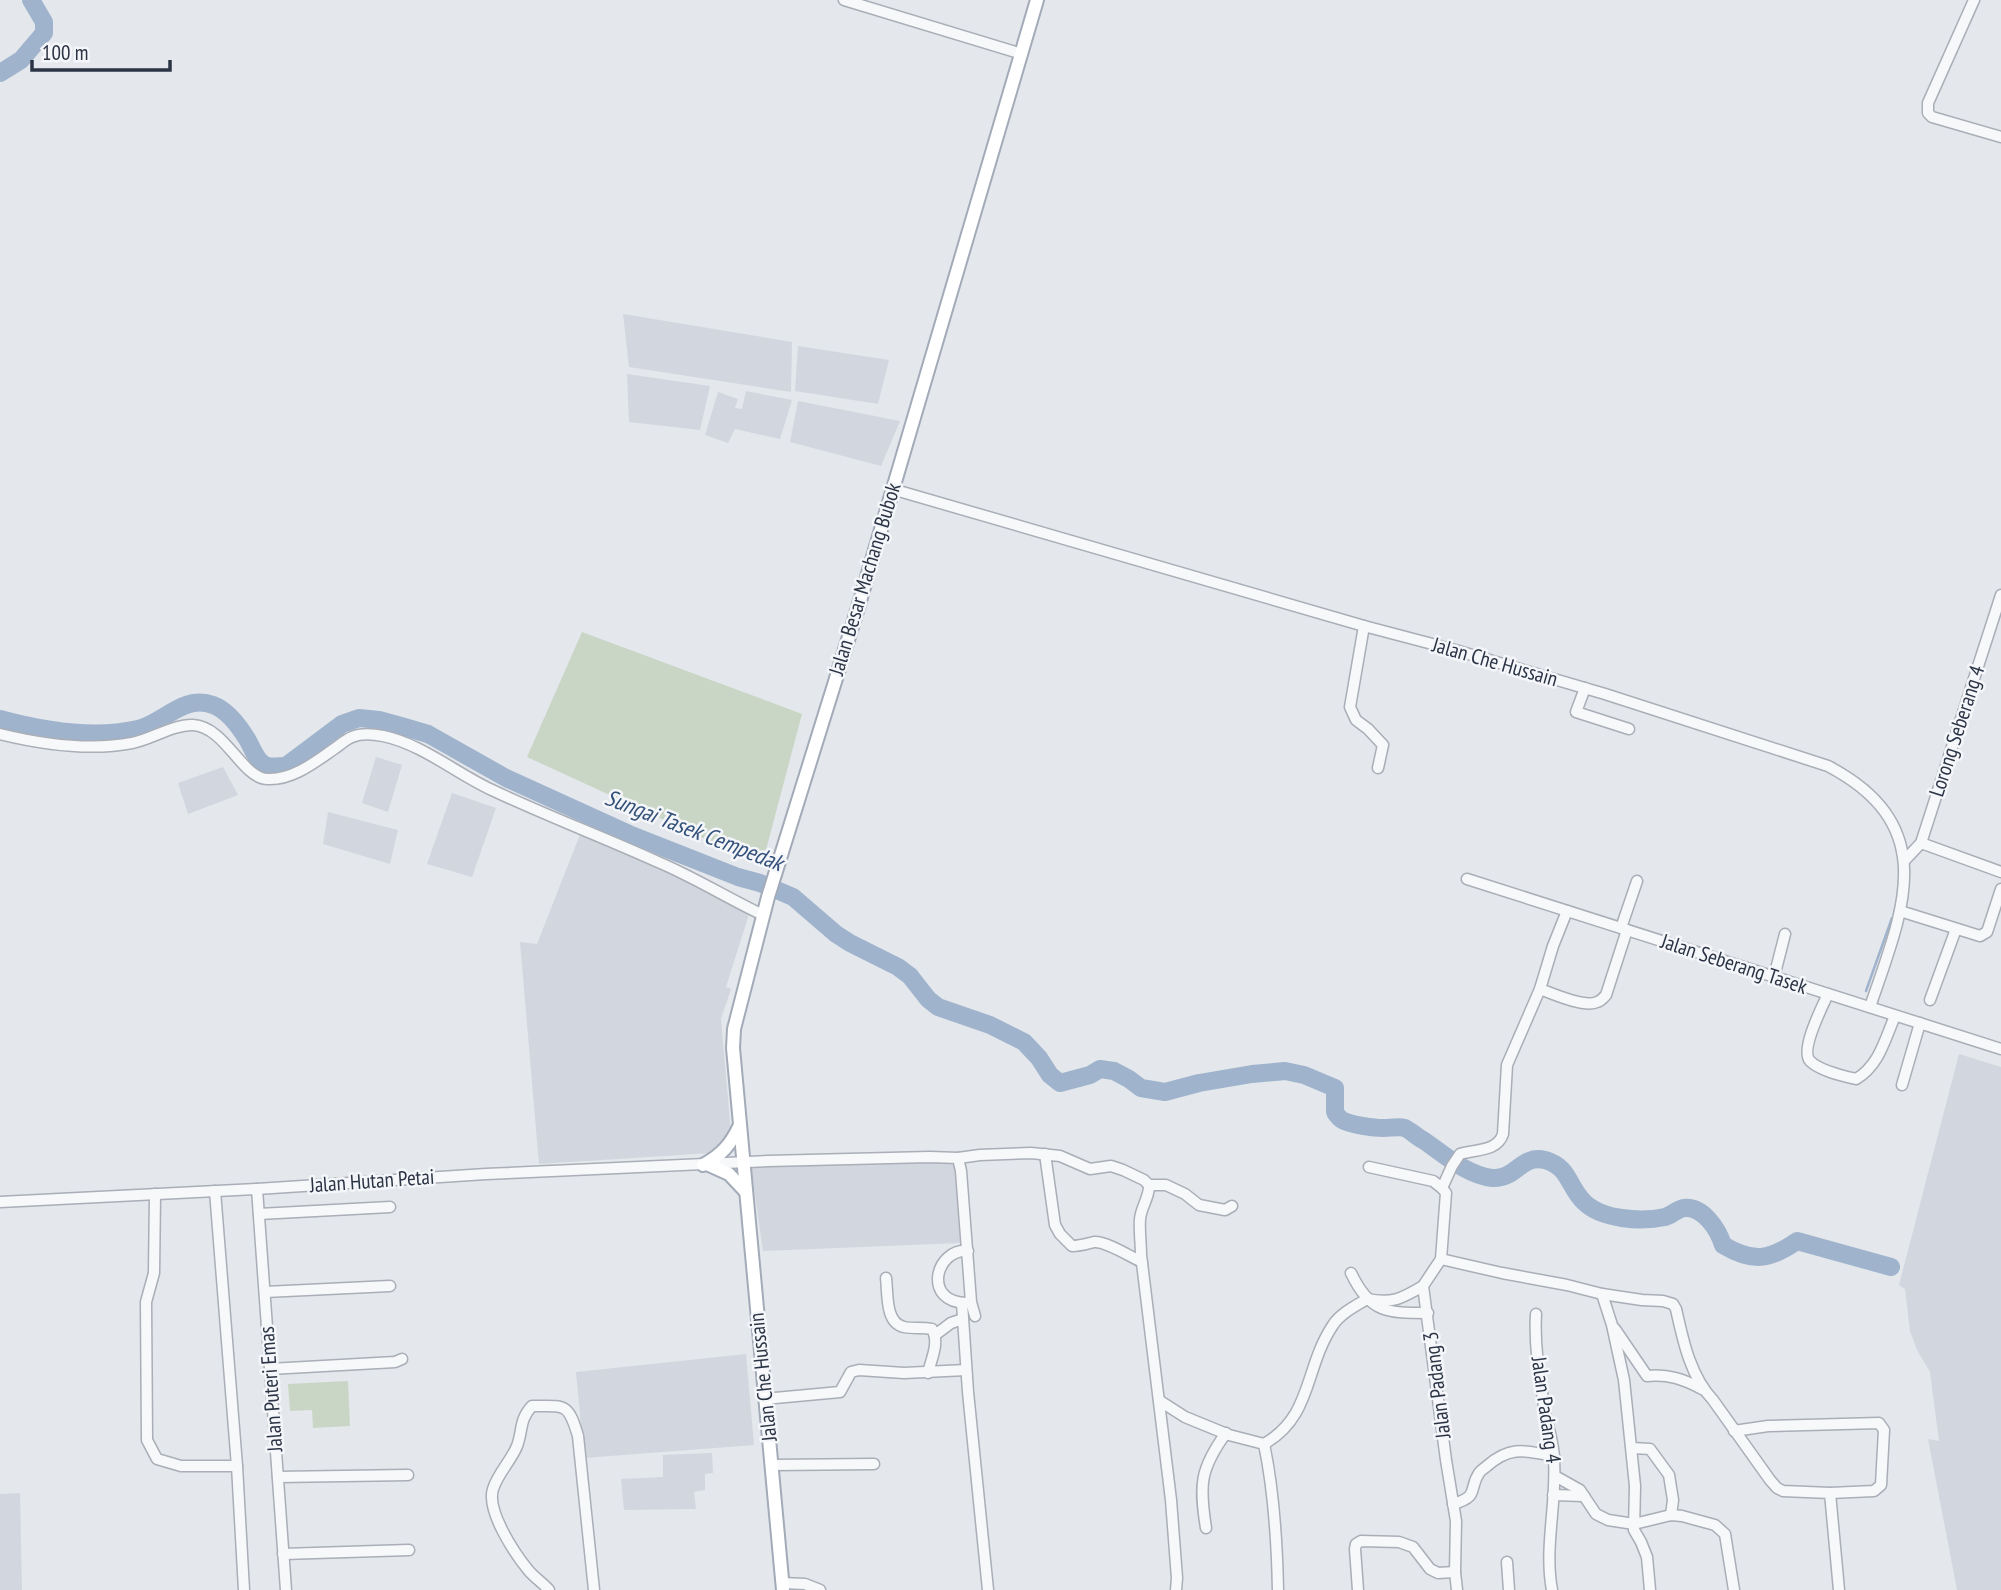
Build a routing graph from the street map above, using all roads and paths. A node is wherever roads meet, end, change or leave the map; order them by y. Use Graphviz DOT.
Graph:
graph roads {
  1 [pos="844,0"];
  2 [pos="1037,0"];
  3 [pos="1974,0"];
  4 [pos="1022,54"];
  5 [pos="2001,137"];
  6 [pos="892,489"];
  7 [pos="2001,596"];
  8 [pos="1364,626"];
  9 [pos="1585,688"];
  10 [pos="1629,729"];
  11 [pos="0,734"];
  12 [pos="1378,768"];
  13 [pos="1921,843"];
  14 [pos="1905,861"];
  15 [pos="2001,872"];
  16 [pos="1467,879"];
  17 [pos="1637,881"];
  18 [pos="2001,889"];
  19 [pos="1567,911"];
  20 [pos="1900,911"];
  21 [pos="762,915"];
  22 [pos="1624,929"];
  23 [pos="1956,929"];
  24 [pos="1785,934"];
  25 [pos="1774,977"];
  26 [pos="1539,989"];
  27 [pos="1828,994"];
  28 [pos="1930,1000"];
  29 [pos="1870,1007"];
  30 [pos="1895,1016"];
  31 [pos="1920,1023"];
  32 [pos="2001,1049"];
  33 [pos="1902,1085"];
  34 [pos="740,1125"];
  35 [pos="1045,1154"];
  36 [pos="958,1158"];
  37 [pos="743,1163"];
  38 [pos="706,1165"];
  39 [pos="1369,1167"];
  40 [pos="1149,1185"];
  41 [pos="1442,1188"];
  42 [pos="257,1189"];
  43 [pos="215,1191"];
  44 [pos="746,1193"];
  45 [pos="155,1194"];
  46 [pos="0,1202"];
  47 [pos="1232,1206"];
  48 [pos="390,1207"];
  49 [pos="259,1214"];
  50 [pos="967,1251"];
  51 [pos="1441,1259"];
  52 [pos="1142,1262"];
  53 [pos="1351,1273"];
  54 [pos="886,1278"];
  55 [pos="390,1286"];
  56 [pos="1423,1286"];
  57 [pos="265,1292"];
  58 [pos="1602,1294"];
  59 [pos="1367,1299"];
  60 [pos="966,1303"];
  61 [pos="1428,1313"];
  62 [pos="1536,1314"];
  63 [pos="975,1316"];
  64 [pos="963,1319"];
  65 [pos="1612,1325"];
  66 [pos="936,1335"];
  67 [pos="402,1359"];
  68 [pos="270,1369"];
  69 [pos="966,1370"];
  70 [pos="928,1373"];
  71 [pos="1702,1389"];
  72 [pos="764,1399"];
  73 [pos="1160,1401"];
  74 [pos="1734,1431"];
  75 [pos="1226,1433"];
  76 [pos="1264,1444"];
  77 [pos="1632,1448"];
  78 [pos="1554,1456"];
  79 [pos="874,1464"];
  80 [pos="773,1465"];
  81 [pos="237,1466"];
  82 [pos="408,1475"];
  83 [pos="1555,1476"];
  84 [pos="278,1477"];
  85 [pos="1830,1493"];
  86 [pos="1553,1495"];
  87 [pos="1584,1496"];
  88 [pos="1453,1504"];
  89 [pos="1671,1515"];
  90 [pos="1634,1524"];
  91 [pos="1206,1528"];
  92 [pos="409,1550"];
  93 [pos="283,1554"];
  94 [pos="1507,1562"];
  95 [pos="1455,1572"];
  96 [pos="783,1587"];
  97 [pos="244,1590"];
  98 [pos="286,1590"];
  99 [pos="549,1590"];
  100 [pos="594,1590"];
  101 [pos="820,1590"];
  102 [pos="988,1590"];
  103 [pos="1176,1590"];
  104 [pos="1278,1590"];
  105 [pos="1358,1590"];
  106 [pos="1457,1590"];
  107 [pos="1508,1590"];
  108 [pos="1552,1590"];
  109 [pos="1650,1590"];
  110 [pos="1734,1590"];
  111 [pos="1839,1590"];
  1 -- 4 [label="street"];
  2 -- 4 [label="main road, Jalan Besar Machang Bubok"];
  3 -- 5 [label="street"];
  4 -- 6 [label="main road, Jalan Besar Machang Bubok"];
  6 -- 8 [label="street, Jalan Che Hussain"];
  6 -- 21 [label="main road, Jalan Besar Machang Bubok"];
  7 -- 13 [label="street, Lorong Seberang 4"];
  8 -- 9 [label="street, Jalan Che Hussain"];
  8 -- 12 [label="street"];
  9 -- 10 [label="street"];
  9 -- 14 [label="street, Jalan Che Hussain"];
  11 -- 21 [label="street"];
  13 -- 14 [label="street, Lorong Seberang 4"];
  13 -- 15 [label="street"];
  14 -- 20 [label="street, Jalan Che Hussain"];
  16 -- 19 [label="street, Jalan Seberang Tasek"];
  17 -- 22 [label="street"];
  18 -- 23 [label="street"];
  19 -- 22 [label="street, Jalan Seberang Tasek"];
  19 -- 26 [label="street"];
  20 -- 23 [label="street"];
  20 -- 29 [label="street, Jalan Che Hussain"];
  21 -- 34 [label="main road, Jalan Besar Machang Bubok"];
  22 -- 25 [label="street, Jalan Seberang Tasek"];
  22 -- 26 [label="street"];
  23 -- 28 [label="street"];
  24 -- 25 [label="street"];
  25 -- 27 [label="street, Jalan Seberang Tasek"];
  26 -- 41 [label="street"];
  27 -- 29 [label="street, Jalan Seberang Tasek"];
  27 -- 30 [label="street"];
  29 -- 30 [label="street, Jalan Seberang Tasek"];
  30 -- 31 [label="street, Jalan Seberang Tasek"];
  31 -- 32 [label="street, Jalan Seberang Tasek"];
  31 -- 33 [label="street"];
  34 -- 37 [label="main road, Jalan Besar Machang Bubok"];
  34 -- 38 [label="main road"];
  35 -- 36 [label="street, Jalan Hutan Petai"];
  35 -- 40 [label="street, Jalan Hutan Petai"];
  35 -- 52 [label="street"];
  36 -- 37 [label="street, Jalan Hutan Petai"];
  36 -- 50 [label="street"];
  37 -- 38 [label="street, Jalan Hutan Petai"];
  37 -- 44 [label="main road, Jalan Che Hussain"];
  38 -- 42 [label="street, Jalan Hutan Petai"];
  38 -- 44 [label="main road"];
  39 -- 41 [label="street"];
  40 -- 47 [label="street, Jalan Hutan Petai"];
  40 -- 52 [label="street"];
  41 -- 51 [label="street"];
  42 -- 43 [label="street, Jalan Hutan Petai"];
  42 -- 49 [label="street, Jalan Puteri Emas"];
  43 -- 45 [label="street, Jalan Hutan Petai"];
  43 -- 81 [label="street"];
  44 -- 72 [label="main road, Jalan Che Hussain"];
  45 -- 46 [label="street, Jalan Hutan Petai"];
  45 -- 81 [label="street"];
  48 -- 49 [label="street"];
  49 -- 57 [label="street, Jalan Puteri Emas"];
  50 -- 60 [label="street"];
  50 -- 60 [label="street"];
  51 -- 56 [label="street"];
  51 -- 58 [label="street"];
  52 -- 73 [label="street"];
  53 -- 59 [label="street"];
  54 -- 66 [label="street"];
  55 -- 57 [label="street"];
  56 -- 59 [label="street"];
  56 -- 61 [label="street, Jalan Padang 3"];
  57 -- 68 [label="street, Jalan Puteri Emas"];
  58 -- 65 [label="street"];
  58 -- 71 [label="street"];
  59 -- 61 [label="street"];
  59 -- 76 [label="street"];
  60 -- 63 [label="street"];
  60 -- 64 [label="street"];
  61 -- 88 [label="street, Jalan Padang 3"];
  62 -- 78 [label="street, Jalan Padang 4"];
  64 -- 66 [label="street"];
  64 -- 69 [label="street"];
  65 -- 71 [label="street"];
  65 -- 77 [label="street"];
  66 -- 70 [label="street"];
  67 -- 68 [label="street"];
  68 -- 84 [label="street, Jalan Puteri Emas"];
  69 -- 70 [label="street"];
  69 -- 102 [label="street"];
  70 -- 72 [label="street"];
  71 -- 74 [label="street"];
  72 -- 80 [label="main road, Jalan Che Hussain"];
  73 -- 75 [label="street"];
  73 -- 103 [label="street"];
  74 -- 85 [label="street"];
  74 -- 85 [label="street"];
  75 -- 76 [label="street"];
  75 -- 91 [label="street"];
  76 -- 104 [label="street"];
  77 -- 89 [label="street"];
  77 -- 90 [label="street"];
  78 -- 83 [label="street, Jalan Padang 4"];
  78 -- 88 [label="street"];
  79 -- 80 [label="street"];
  80 -- 96 [label="main road, Jalan Che Hussain"];
  81 -- 97 [label="street"];
  82 -- 84 [label="street"];
  83 -- 86 [label="street, Jalan Padang 4"];
  83 -- 87 [label="street"];
  84 -- 93 [label="street, Jalan Puteri Emas"];
  85 -- 111 [label="street"];
  86 -- 87 [label="street"];
  86 -- 108 [label="street, Jalan Padang 4"];
  87 -- 90 [label="street"];
  88 -- 95 [label="street, Jalan Padang 3"];
  89 -- 90 [label="street"];
  89 -- 110 [label="street"];
  90 -- 109 [label="street"];
  92 -- 93 [label="street"];
  93 -- 98 [label="street, Jalan Puteri Emas"];
  94 -- 107 [label="street"];
  95 -- 105 [label="street"];
  95 -- 106 [label="street, Jalan Padang 3"];
  96 -- 101 [label="street"];
  99 -- 100 [label="street"];
}
